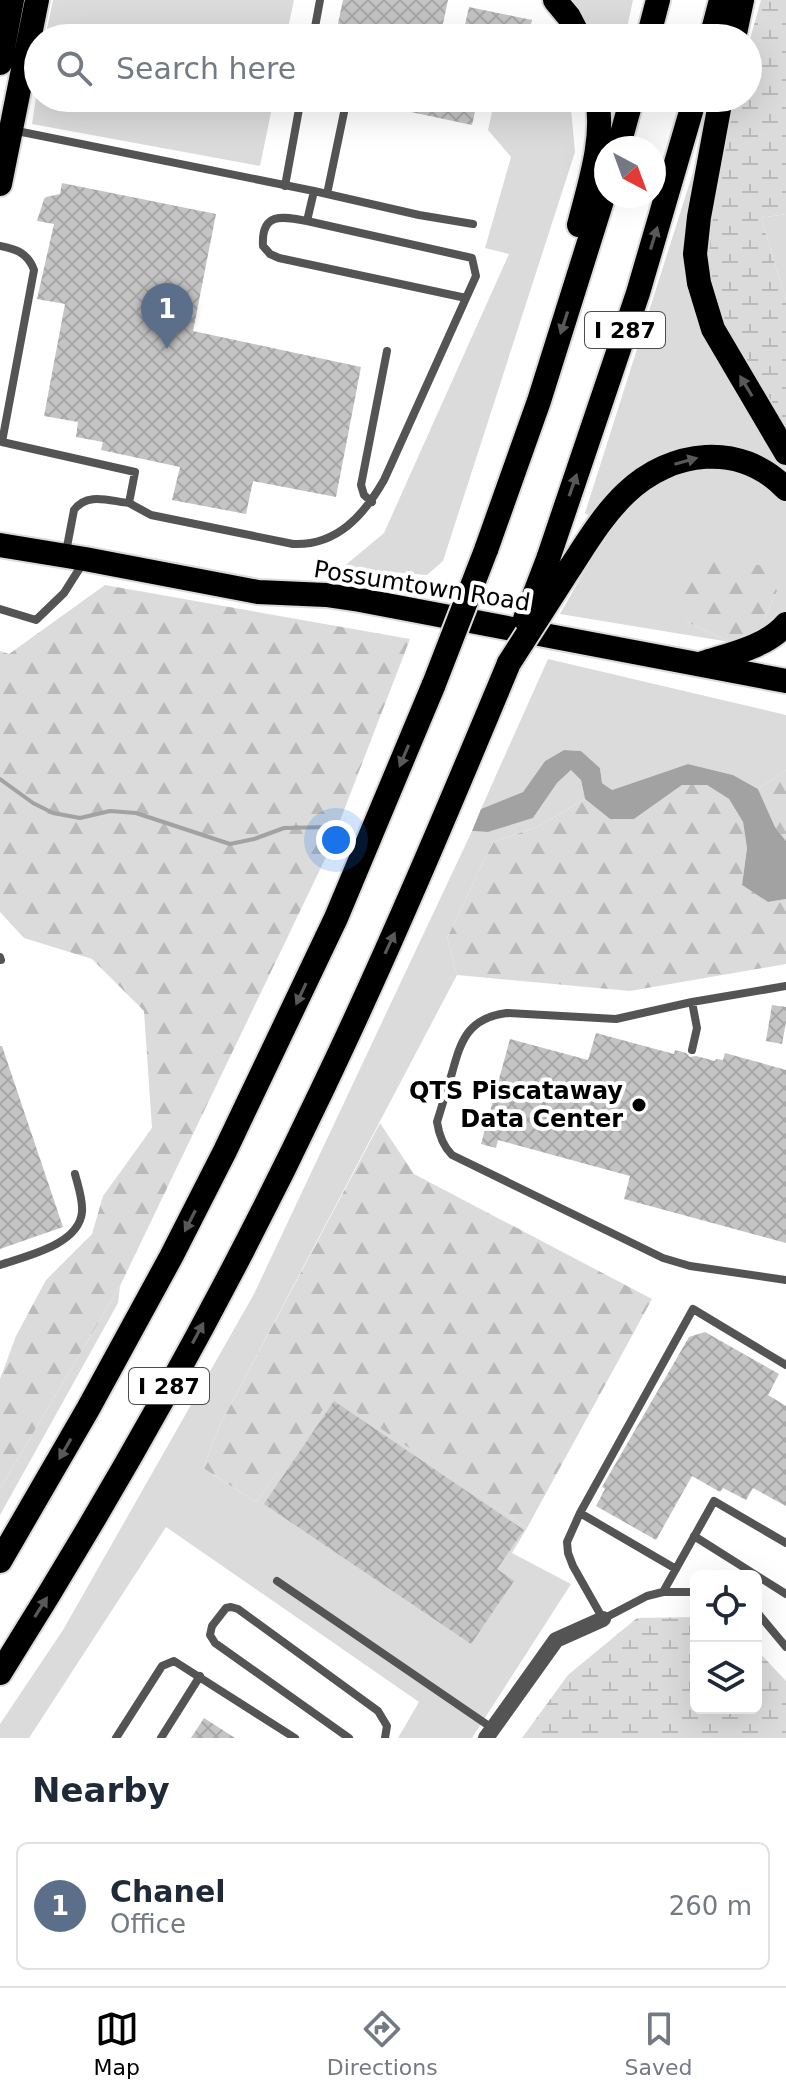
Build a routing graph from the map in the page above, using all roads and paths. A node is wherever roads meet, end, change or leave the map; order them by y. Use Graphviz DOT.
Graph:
graph roads {
  1 [pos="12,0"];
  2 [pos="37,0"];
  3 [pos="320,0"];
  4 [pos="555,0"];
  5 [pos="658,0"];
  6 [pos="721,0"];
  7 [pos="742,0"];
  8 [pos="31,24"];
  9 [pos="316,24"];
  10 [pos="573,24"];
  11 [pos="652,24"];
  12 [pos="715,24"];
  13 [pos="737,24"];
  14 [pos="24,52"];
  15 [pos="0,63"];
  16 [pos="298,112"];
  17 [pos="344,112"];
  18 [pos="597,112"];
  19 [pos="628,112"];
  20 [pos="691,112"];
  21 [pos="718,112"];
  22 [pos="5,129"];
  23 [pos="621,136"];
  24 [pos="0,184"];
  25 [pos="285,186"];
  26 [pos="314,191"];
  27 [pos="327,194"];
  28 [pos="600,208"];
  29 [pos="307,221"];
  30 [pos="473,224"];
  31 [pos="0,246"];
  32 [pos="588,249"];
  33 [pos="466,298"];
  34 [pos="387,351"];
  35 [pos="786,453"];
  36 [pos="786,489"];
  37 [pos="372,502"];
  38 [pos="129,503"];
  39 [pos="2,545"];
  40 [pos="75,558"];
  41 [pos="559,563"];
  42 [pos="0,609"];
  43 [pos="786,624"];
  44 [pos="702,664"];
  45 [pos="786,681"];
  46 [pos="786,986"];
  47 [pos="692,1002"];
  48 [pos="692,1050"];
  49 [pos="75,1174"];
  50 [pos="0,1265"];
  51 [pos="786,1280"];
  52 [pos="786,1365"];
  53 [pos="580,1513"];
  54 [pos="694,1536"];
  55 [pos="786,1543"];
  56 [pos="0,1561"];
  57 [pos="676,1569"];
  58 [pos="277,1581"];
  59 [pos="663,1592"];
  60 [pos="690,1592"];
  61 [pos="786,1594"];
  62 [pos="762,1618"];
  63 [pos="603,1619"];
  64 [pos="786,1647"];
  65 [pos="0,1673"];
  66 [pos="200,1676"];
  67 [pos="490,1734"];
  68 [pos="116,1738"];
  69 [pos="161,1738"];
  70 [pos="295,1738"];
  71 [pos="349,1738"];
  72 [pos="385,1738"];
  1 -- 15 [label="highway"];
  2 -- 8 [label="highway"];
  3 -- 9 [label="lane"];
  4 -- 10 [label="highway"];
  5 -- 11 [label="highway"];
  6 -- 12 [label="highway"];
  7 -- 13 [label="highway"];
  14 -- 22 [label="highway"];
  16 -- 25 [label="lane"];
  17 -- 27 [label="lane"];
  18 -- 32 [label="highway"];
  19 -- 23 [label="highway"];
  41 -- 20 [label="highway, I 287, one-way"];
  35 -- 21 [label="highway, one-way"];
  22 -- 24 [label="highway"];
  22 -- 25 [label="lane"];
  25 -- 26 [label="lane"];
  26 -- 27 [label="lane"];
  26 -- 29 [label="lane"];
  27 -- 30 [label="lane"];
  28 -- 32 [label="highway, I 287"];
  29 -- 33 [label="lane"];
  29 -- 33 [label="lane"];
  31 -- 38 [label="lane"];
  32 -- 56 [label="highway, I 287, one-way, bridge"];
  33 -- 37 [label="lane"];
  34 -- 37 [label="lane"];
  41 -- 36 [label="highway, one-way"];
  37 -- 38 [label="lane"];
  38 -- 40 [label="lane"];
  39 -- 40 [label="highway, Possumtown Road"];
  40 -- 42 [label="lane"];
  40 -- 44 [label="highway, Possumtown Road"];
  65 -- 41 [label="highway, I 287, one-way, bridge"];
  43 -- 44 [label="highway"];
  44 -- 45 [label="highway, Possumtown Road"];
  46 -- 47 [label="lane"];
  47 -- 48 [label="lane"];
  47 -- 51 [label="lane"];
  49 -- 50 [label="lane"];
  52 -- 53 [label="lane"];
  53 -- 57 [label="lane"];
  53 -- 63 [label="lane"];
  54 -- 55 [label="lane"];
  54 -- 57 [label="lane"];
  54 -- 61 [label="lane"];
  57 -- 59 [label="lane"];
  58 -- 67 [label="lane"];
  59 -- 60 [label="lane"];
  59 -- 63 [label="lane"];
  62 -- 64 [label="lane"];
  63 -- 67 [label="street"];
  66 -- 68 [label="lane"];
  66 -- 69 [label="lane"];
  66 -- 70 [label="lane"];
  71 -- 72 [label="lane"];
}
